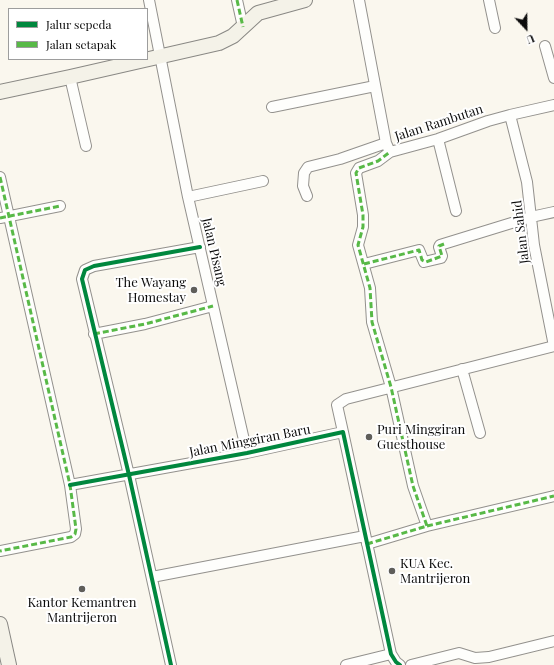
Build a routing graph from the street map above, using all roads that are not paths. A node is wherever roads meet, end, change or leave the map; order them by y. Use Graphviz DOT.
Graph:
graph roads {
  1 [pos="148,0"];
  2 [pos="237,0"];
  3 [pos="305,0"];
  4 [pos="359,0"];
  5 [pos="489,0"];
  6 [pos="243,26"];
  7 [pos="495,28"];
  8 [pos="545,46"];
  9 [pos="160,57"];
  10 [pos="146,60"];
  11 [pos="148,60"];
  12 [pos="70,77"];
  13 [pos="554,78"];
  14 [pos="374,86"];
  15 [pos="0,92"];
  16 [pos="554,105"];
  17 [pos="272,107"];
  18 [pos="510,114"];
  19 [pos="438,139"];
  20 [pos="86,146"];
  21 [pos="388,148"];
  22 [pos="0,177"];
  23 [pos="263,181"];
  24 [pos="307,196"];
  25 [pos="188,197"];
  26 [pos="60,206"];
  27 [pos="456,211"];
  28 [pos="554,212"];
  29 [pos="5,217"];
  30 [pos="531,217"];
  31 [pos="200,247"];
  32 [pos="364,264"];
  33 [pos="213,306"];
  34 [pos="94,334"];
  35 [pos="554,346"];
  36 [pos="462,369"];
  37 [pos="391,387"];
  38 [pos="343,432"];
  39 [pos="480,433"];
  40 [pos="247,453"];
  41 [pos="129,475"];
  42 [pos="70,485"];
  43 [pos="554,496"];
  44 [pos="427,526"];
  45 [pos="366,540"];
  46 [pos="0,551"];
  47 [pos="152,577"];
  48 [pos="0,624"];
  49 [pos="554,641"];
  50 [pos="391,654"];
  51 [pos="9,665"];
  52 [pos="171,665"];
  53 [pos="346,665"];
  54 [pos="400,665"];
  55 [pos="412,665"];
  1 -- 9 [label="street, Jalan Pisang"];
  2 -- 6 [label="street"];
  3 -- 6 [label="street"];
  4 -- 14 [label="street, Jalan Rambutan"];
  5 -- 7 [label="street"];
  6 -- 9 [label="street"];
  8 -- 13 [label="street"];
  9 -- 11 [label="street"];
  9 -- 25 [label="street, Jalan Pisang"];
  10 -- 12 [label="street"];
  12 -- 15 [label="street"];
  12 -- 20 [label="street"];
  14 -- 17 [label="street"];
  14 -- 21 [label="street, Jalan Rambutan"];
  16 -- 18 [label="street, Jalan Rambutan"];
  18 -- 19 [label="street, Jalan Rambutan"];
  18 -- 30 [label="street, Jalan Sahid"];
  19 -- 21 [label="street, Jalan Rambutan"];
  19 -- 27 [label="street"];
  21 -- 24 [label="street"];
  21 -- 32 [label="street"];
  22 -- 29 [label="street"];
  23 -- 25 [label="street"];
  25 -- 31 [label="street, Jalan Pisang"];
  26 -- 29 [label="street"];
  28 -- 30 [label="street"];
  29 -- 42 [label="street"];
  30 -- 32 [label="street"];
  30 -- 35 [label="street, Jalan Sahid"];
  31 -- 33 [label="street, Jalan Pisang"];
  31 -- 34 [label="street"];
  32 -- 37 [label="street"];
  33 -- 34 [label="street"];
  33 -- 40 [label="street, Jalan Pisang"];
  34 -- 41 [label="street"];
  35 -- 36 [label="street"];
  36 -- 37 [label="street"];
  36 -- 39 [label="street"];
  37 -- 38 [label="street"];
  37 -- 44 [label="street"];
  38 -- 40 [label="street, Jalan Minggiran Baru"];
  38 -- 45 [label="street"];
  40 -- 41 [label="street, Jalan Minggiran Baru"];
  41 -- 42 [label="street, Jalan Minggiran Baru"];
  41 -- 47 [label="street"];
  42 -- 46 [label="street"];
  43 -- 44 [label="street"];
  44 -- 45 [label="street"];
  45 -- 47 [label="street"];
  45 -- 50 [label="street"];
  47 -- 52 [label="street"];
  48 -- 51 [label="street"];
  49 -- 55 [label="street"];
  50 -- 53 [label="street"];
  50 -- 54 [label="street"];
}
